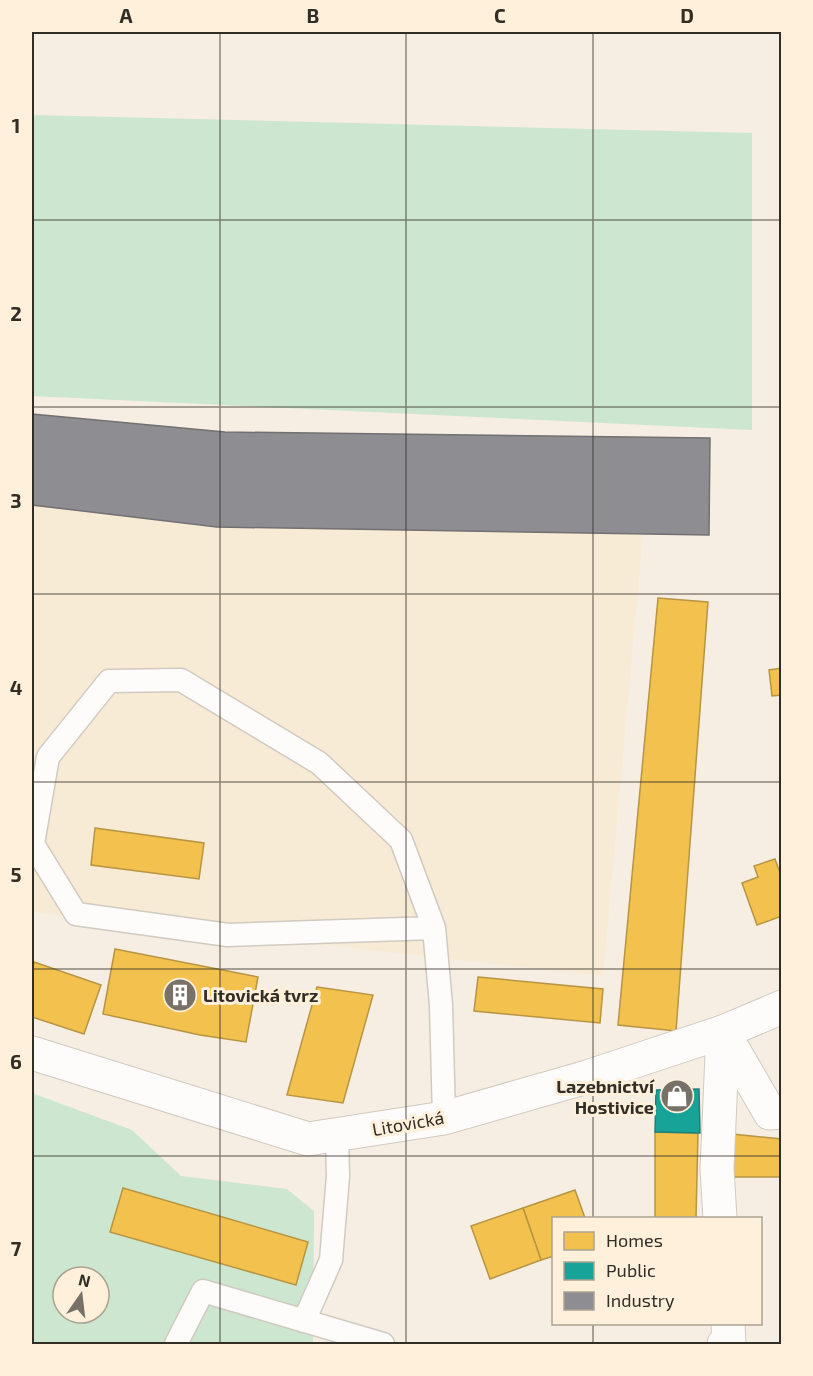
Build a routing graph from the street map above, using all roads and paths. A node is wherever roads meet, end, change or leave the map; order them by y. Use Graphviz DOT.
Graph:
graph roads {
  1 [pos="434,928"];
  2 [pos="782,1007"];
  3 [pos="723,1032"];
  4 [pos="32,1053"];
  5 [pos="782,1112"];
  6 [pos="444,1118"];
  7 [pos="337,1135"];
  8 [pos="720,1217"];
  9 [pos="304,1322"];
  10 [pos="728,1325"];
  11 [pos="176,1344"];
  12 [pos="383,1344"];
  13 [pos="724,1344"];
  1 -- 1 [label="lane"];
  1 -- 6 [label="lane"];
  2 -- 3 [label="street, Litovická"];
  3 -- 5 [label="street"];
  3 -- 6 [label="street, Litovická"];
  3 -- 8 [label="street"];
  4 -- 7 [label="street, Litovická"];
  6 -- 7 [label="street, Litovická"];
  7 -- 9 [label="lane"];
  9 -- 11 [label="lane"];
  9 -- 12 [label="lane"];
  10 -- 13 [label="street"];
}
